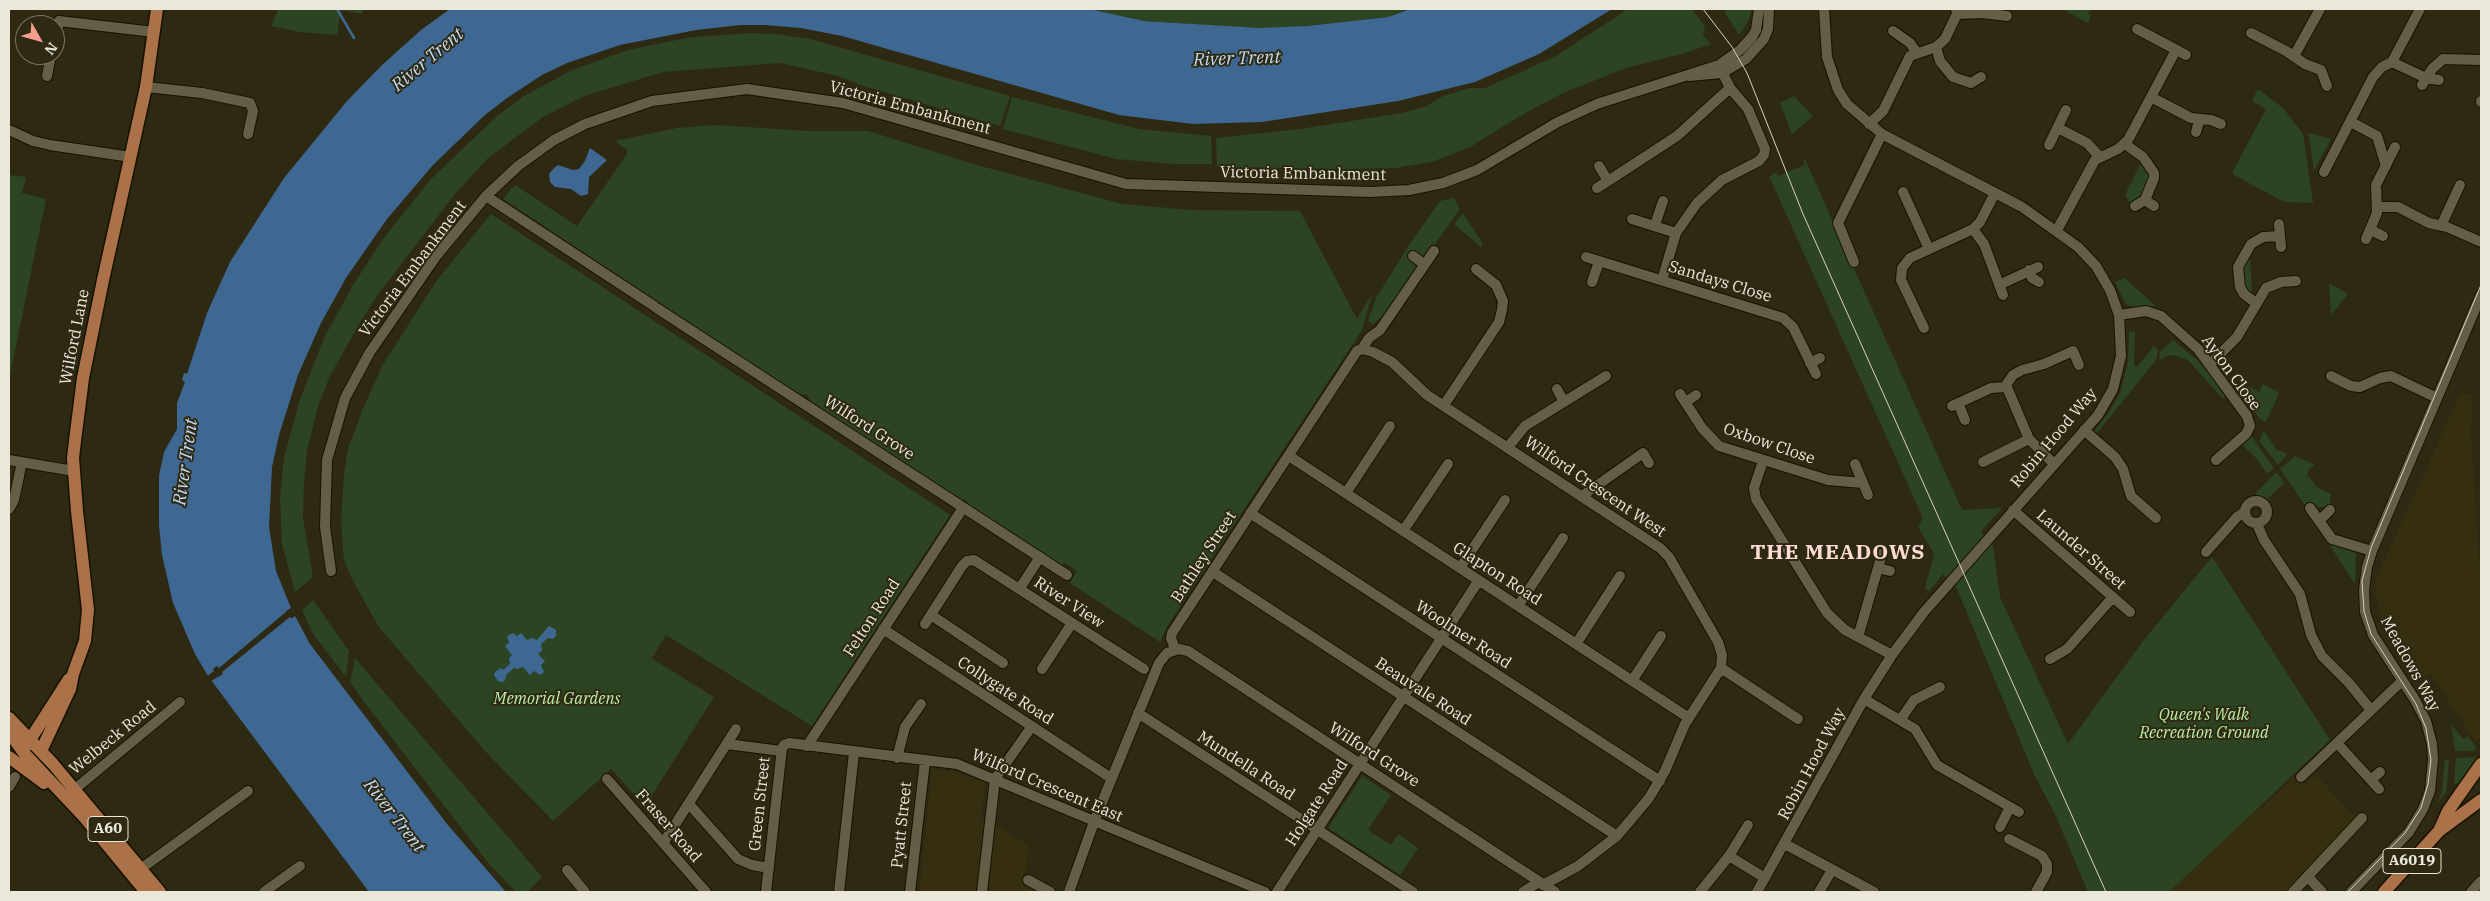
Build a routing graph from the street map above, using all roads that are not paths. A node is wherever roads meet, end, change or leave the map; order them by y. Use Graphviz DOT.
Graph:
graph roads {
  1 [pos="157,9"];
  2 [pos="1759,9"];
  3 [pos="1769,9"];
  4 [pos="1824,9"];
  5 [pos="2320,9"];
  6 [pos="2420,9"];
  7 [pos="1956,11"];
  8 [pos="2007,16"];
  9 [pos="65,22"];
  10 [pos="2137,29"];
  11 [pos="154,32"];
  12 [pos="1893,32"];
  13 [pos="2252,33"];
  14 [pos="1936,46"];
  15 [pos="2176,50"];
  16 [pos="1917,53"];
  17 [pos="2186,55"];
  18 [pos="2294,56"];
  19 [pos="2481,60"];
  20 [pos="2392,62"];
  21 [pos="49,65"];
  22 [pos="1721,69"];
  23 [pos="47,76"];
  24 [pos="1980,77"];
  25 [pos="2439,80"];
  26 [pos="2424,81"];
  27 [pos="2327,86"];
  28 [pos="146,87"];
  29 [pos="1730,88"];
  30 [pos="2151,97"];
  31 [pos="2066,110"];
  32 [pos="2199,120"];
  33 [pos="2351,122"];
  34 [pos="1869,124"];
  35 [pos="2221,124"];
  36 [pos="2058,128"];
  37 [pos="9,130"];
  38 [pos="2196,132"];
  39 [pos="248,134"];
  40 [pos="1882,134"];
  41 [pos="2124,144"];
  42 [pos="2049,145"];
  43 [pos="2395,147"];
  44 [pos="131,156"];
  45 [pos="2099,156"];
  46 [pos="1600,166"];
  47 [pos="2386,166"];
  48 [pos="2324,172"];
  49 [pos="1608,181"];
  50 [pos="2460,185"];
  51 [pos="1597,188"];
  52 [pos="1903,192"];
  53 [pos="1995,193"];
  54 [pos="2455,194"];
  55 [pos="486,196"];
  56 [pos="2465,200"];
  57 [pos="1663,201"];
  58 [pos="2154,206"];
  59 [pos="2377,207"];
  60 [pos="1632,219"];
  61 [pos="2280,224"];
  62 [pos="1655,225"];
  63 [pos="2441,226"];
  64 [pos="1972,229"];
  65 [pos="2057,230"];
  66 [pos="1676,233"];
  67 [pos="2280,236"];
  68 [pos="2383,236"];
  69 [pos="2481,242"];
  70 [pos="2281,247"];
  71 [pos="1929,249"];
  72 [pos="1434,251"];
  73 [pos="1413,256"];
  74 [pos="1586,257"];
  75 [pos="1599,262"];
  76 [pos="1854,262"];
  77 [pos="1424,264"];
  78 [pos="1476,270"];
  79 [pos="1662,280"];
  80 [pos="2296,281"];
  81 [pos="1592,282"];
  82 [pos="2038,282"];
  83 [pos="2481,295"];
  84 [pos="2256,303"];
  85 [pos="2119,315"];
  86 [pos="1924,328"];
  87 [pos="1362,350"];
  88 [pos="1820,358"];
  89 [pos="1810,363"];
  90 [pos="2210,364"];
  91 [pos="2079,365"];
  92 [pos="1816,374"];
  93 [pos="1606,376"];
  94 [pos="2331,376"];
  95 [pos="2006,387"];
  96 [pos="1556,389"];
  97 [pos="1696,395"];
  98 [pos="2437,398"];
  99 [pos="1564,402"];
  100 [pos="1444,406"];
  101 [pos="1966,420"];
  102 [pos="1390,426"];
  103 [pos="2084,430"];
  104 [pos="2028,439"];
  105 [pos="1508,447"];
  106 [pos="1289,456"];
  107 [pos="9,460"];
  108 [pos="2216,460"];
  109 [pos="1764,461"];
  110 [pos="22,462"];
  111 [pos="1982,462"];
  112 [pos="1649,463"];
  113 [pos="1448,464"];
  114 [pos="1855,464"];
  115 [pos="2054,464"];
  116 [pos="74,471"];
  117 [pos="1863,483"];
  118 [pos="1346,493"];
  119 [pos="1868,495"];
  120 [pos="1582,496"];
  121 [pos="1505,500"];
  122 [pos="963,508"];
  123 [pos="2310,508"];
  124 [pos="9,509"];
  125 [pos="2013,510"];
  126 [pos="2330,510"];
  127 [pos="2245,512"];
  128 [pos="1250,513"];
  129 [pos="2156,518"];
  130 [pos="2319,521"];
  131 [pos="2257,524"];
  132 [pos="1403,531"];
  133 [pos="1563,538"];
  134 [pos="2372,551"];
  135 [pos="2206,552"];
  136 [pos="1882,554"];
  137 [pos="1040,557"];
  138 [pos="1460,568"];
  139 [pos="1878,568"];
  140 [pos="331,571"];
  141 [pos="1890,571"];
  142 [pos="1213,572"];
  143 [pos="1067,575"];
  144 [pos="1620,576"];
  145 [pos="1479,580"];
  146 [pos="1020,588"];
  147 [pos="2113,597"];
  148 [pos="1518,606"];
  149 [pos="2130,612"];
  150 [pos="1072,622"];
  151 [pos="883,629"];
  152 [pos="1661,636"];
  153 [pos="1858,637"];
  154 [pos="1442,639"];
  155 [pos="1576,644"];
  156 [pos="1175,649"];
  157 [pos="1892,656"];
  158 [pos="2050,658"];
  159 [pos="1002,662"];
  160 [pos="1042,668"];
  161 [pos="1721,668"];
  162 [pos="1144,669"];
  163 [pos="73,674"];
  164 [pos="1632,681"];
  165 [pos="2402,681"];
  166 [pos="1940,687"];
  167 [pos="1404,698"];
  168 [pos="1864,699"];
  169 [pos="180,702"];
  170 [pos="921,704"];
  171 [pos="2371,710"];
  172 [pos="1138,713"];
  173 [pos="9,718"];
  174 [pos="1689,718"];
  175 [pos="1798,719"];
  176 [pos="1900,719"];
  177 [pos="1032,726"];
  178 [pos="736,728"];
  179 [pos="30,738"];
  180 [pos="10,741"];
  181 [pos="2337,743"];
  182 [pos="727,744"];
  183 [pos="808,746"];
  184 [pos="41,751"];
  185 [pos="781,751"];
  186 [pos="854,752"];
  187 [pos="24,753"];
  188 [pos="9,757"];
  189 [pos="897,758"];
  190 [pos="924,761"];
  191 [pos="1361,764"];
  192 [pos="2481,764"];
  193 [pos="2380,772"];
  194 [pos="15,777"];
  195 [pos="2301,777"];
  196 [pos="1111,778"];
  197 [pos="995,779"];
  198 [pos="607,780"];
  199 [pos="2481,780"];
  200 [pos="1660,781"];
  201 [pos="9,787"];
  202 [pos="56,787"];
  203 [pos="248,791"];
  204 [pos="70,793"];
  205 [pos="2461,794"];
  206 [pos="2479,803"];
  207 [pos="689,804"];
  208 [pos="2362,818"];
  209 [pos="1094,822"];
  210 [pos="1748,825"];
  211 [pos="2000,827"];
  212 [pos="2353,828"];
  213 [pos="1316,830"];
  214 [pos="2439,831"];
  215 [pos="2362,835"];
  216 [pos="1617,836"];
  217 [pos="2008,839"];
  218 [pos="664,842"];
  219 [pos="1786,844"];
  220 [pos="1729,856"];
  221 [pos="300,866"];
  222 [pos="769,868"];
  223 [pos="566,870"];
  224 [pos="1832,870"];
  225 [pos="137,872"];
  226 [pos="2308,877"];
  227 [pos="1765,878"];
  228 [pos="1028,880"];
  229 [pos="2481,881"];
  230 [pos="1541,883"];
  231 [pos="146,892"];
  232 [pos="160,892"];
  233 [pos="264,892"];
  234 [pos="585,892"];
  235 [pos="706,892"];
  236 [pos="766,892"];
  237 [pos="839,892"];
  238 [pos="910,892"];
  239 [pos="982,892"];
  240 [pos="1050,892"];
  241 [pos="1069,892"];
  242 [pos="1265,892"];
  243 [pos="1277,892"];
  244 [pos="1413,892"];
  245 [pos="1523,892"];
  246 [pos="1555,892"];
  247 [pos="1700,892"];
  248 [pos="1757,892"];
  249 [pos="1820,892"];
  250 [pos="1874,892"];
  251 [pos="2036,892"];
  252 [pos="2293,892"];
  253 [pos="2322,892"];
  254 [pos="2351,892"];
  255 [pos="2384,892"];
  256 [pos="2471,892"];
  1 -- 11 [label="main road, Wilford Lane"];
  2 -- 22 [label="street"];
  3 -- 22 [label="street"];
  4 -- 34 [label="street, Robin Hood Way"];
  5 -- 18 [label="street"];
  6 -- 20 [label="street"];
  7 -- 8 [label="street"];
  7 -- 14 [label="street"];
  9 -- 11 [label="street"];
  10 -- 15 [label="street"];
  11 -- 28 [label="main road, Wilford Lane"];
  12 -- 16 [label="street"];
  13 -- 18 [label="street"];
  14 -- 16 [label="street"];
  14 -- 24 [label="street"];
  15 -- 17 [label="street"];
  15 -- 30 [label="street"];
  16 -- 34 [label="street"];
  18 -- 27 [label="street"];
  19 -- 26 [label="street"];
  20 -- 26 [label="street"];
  20 -- 33 [label="street"];
  21 -- 23 [label="street"];
  22 -- 29 [label="street"];
  22 -- 55 [label="street, Victoria Embankment"];
  25 -- 26 [label="street"];
  28 -- 39 [label="street"];
  28 -- 44 [label="main road, Wilford Lane"];
  29 -- 49 [label="street"];
  29 -- 66 [label="street"];
  30 -- 32 [label="street"];
  30 -- 41 [label="street"];
  31 -- 36 [label="street"];
  32 -- 35 [label="street"];
  32 -- 38 [label="street"];
  33 -- 47 [label="street"];
  33 -- 48 [label="street"];
  34 -- 40 [label="street, Robin Hood Way"];
  36 -- 42 [label="street"];
  36 -- 45 [label="street"];
  37 -- 44 [label="street"];
  40 -- 53 [label="street, Robin Hood Way"];
  40 -- 76 [label="street"];
  41 -- 45 [label="street"];
  41 -- 58 [label="street"];
  43 -- 47 [label="street"];
  44 -- 116 [label="main road, Wilford Lane"];
  45 -- 65 [label="street"];
  46 -- 49 [label="street"];
  47 -- 59 [label="street"];
  49 -- 51 [label="street"];
  50 -- 54 [label="street"];
  52 -- 71 [label="street"];
  53 -- 64 [label="street"];
  53 -- 65 [label="street, Robin Hood Way"];
  54 -- 56 [label="street"];
  54 -- 63 [label="street"];
  55 -- 122 [label="street, Wilford Grove"];
  55 -- 140 [label="street, Victoria Embankment"];
  57 -- 62 [label="street"];
  59 -- 63 [label="street"];
  59 -- 68 [label="street"];
  60 -- 62 [label="street"];
  61 -- 67 [label="street"];
  62 -- 66 [label="street"];
  63 -- 69 [label="street"];
  64 -- 71 [label="street"];
  64 -- 82 [label="street"];
  65 -- 85 [label="street, Robin Hood Way"];
  66 -- 79 [label="street"];
  67 -- 70 [label="street"];
  67 -- 84 [label="street"];
  71 -- 86 [label="street"];
  72 -- 77 [label="street, Bathley Street"];
  73 -- 77 [label="street"];
  74 -- 75 [label="street, Sandays Close"];
  75 -- 79 [label="street, Sandays Close"];
  75 -- 81 [label="street"];
  77 -- 87 [label="street, Bathley Street"];
  78 -- 100 [label="street"];
  79 -- 89 [label="street, Sandays Close"];
  80 -- 84 [label="street"];
  83 -- 98 [label="street, Meadows Way"];
  84 -- 90 [label="street"];
  85 -- 90 [label="street, Ayton Close"];
  85 -- 103 [label="street, Robin Hood Way"];
  87 -- 100 [label="street, Wilford Crescent West"];
  87 -- 106 [label="street, Bathley Street"];
  88 -- 89 [label="street"];
  89 -- 92 [label="street, Sandays Close"];
  90 -- 108 [label="street, Ayton Close"];
  91 -- 95 [label="street"];
  93 -- 99 [label="street"];
  94 -- 98 [label="street"];
  95 -- 101 [label="street"];
  95 -- 104 [label="street"];
  96 -- 99 [label="street"];
  97 -- 109 [label="street, Oxbow Close"];
  98 -- 134 [label="street, Meadows Way"];
  99 -- 105 [label="street"];
  100 -- 105 [label="street, Wilford Crescent West"];
  102 -- 118 [label="street"];
  103 -- 115 [label="street, Robin Hood Way"];
  103 -- 129 [label="street"];
  104 -- 111 [label="street"];
  104 -- 115 [label="street"];
  105 -- 120 [label="street, Wilford Crescent West"];
  106 -- 118 [label="street, Glapton Road"];
  106 -- 128 [label="street, Bathley Street"];
  107 -- 110 [label="street"];
  109 -- 117 [label="street, Oxbow Close"];
  109 -- 153 [label="street"];
  110 -- 116 [label="street"];
  110 -- 124 [label="street"];
  112 -- 120 [label="street"];
  113 -- 132 [label="street"];
  114 -- 117 [label="street"];
  115 -- 125 [label="street, Robin Hood Way"];
  116 -- 163 [label="main road, Wilford Lane"];
  117 -- 119 [label="street"];
  118 -- 132 [label="street, Glapton Road"];
  120 -- 161 [label="street, Wilford Crescent West"];
  121 -- 138 [label="street"];
  122 -- 137 [label="street, Wilford Grove"];
  122 -- 151 [label="street, Felton Road"];
  123 -- 130 [label="street"];
  125 -- 147 [label="street, Launder Street"];
  125 -- 157 [label="street, Robin Hood Way"];
  126 -- 130 [label="street"];
  127 -- 131 [label="street"];
  127 -- 131 [label="street"];
  127 -- 135 [label="street"];
  128 -- 142 [label="street, Bathley Street"];
  128 -- 154 [label="street, Woolmer Road"];
  130 -- 134 [label="street"];
  131 -- 171 [label="street"];
  132 -- 138 [label="street, Glapton Road"];
  133 -- 148 [label="street"];
  134 -- 165 [label="street, Meadows Way"];
  136 -- 139 [label="street"];
  137 -- 143 [label="street, Wilford Grove"];
  137 -- 146 [label="street, River View"];
  138 -- 145 [label="street, Glapton Road"];
  139 -- 141 [label="street"];
  139 -- 153 [label="street"];
  142 -- 156 [label="street, Bathley Street"];
  142 -- 167 [label="street, Beauvale Road"];
  144 -- 155 [label="street"];
  145 -- 148 [label="street, Glapton Road"];
  145 -- 154 [label="street, Holgate Road"];
  146 -- 150 [label="street, River View"];
  146 -- 159 [label="street, River View"];
  147 -- 149 [label="street, Launder Street"];
  147 -- 158 [label="street"];
  148 -- 155 [label="street, Glapton Road"];
  150 -- 160 [label="street"];
  150 -- 162 [label="street, River View"];
  151 -- 177 [label="street, Collygate Road"];
  151 -- 183 [label="street, Felton Road"];
  152 -- 164 [label="street"];
  153 -- 157 [label="street"];
  154 -- 167 [label="street, Holgate Road"];
  154 -- 200 [label="street, Woolmer Road"];
  155 -- 164 [label="street, Glapton Road"];
  156 -- 172 [label="street"];
  156 -- 191 [label="street, Wilford Grove"];
  157 -- 168 [label="street, Robin Hood Way"];
  161 -- 174 [label="street"];
  161 -- 175 [label="street"];
  163 -- 179 [label="main road, Wilford Lane"];
  163 -- 184 [label="main road, Wilford Lane"];
  164 -- 174 [label="street, Glapton Road"];
  165 -- 171 [label="street"];
  165 -- 254 [label="street, Meadows Way"];
  166 -- 176 [label="street"];
  167 -- 191 [label="street, Holgate Road"];
  167 -- 216 [label="street, Beauvale Road"];
  168 -- 176 [label="street"];
  168 -- 219 [label="street, Robin Hood Way"];
  169 -- 204 [label="street, Welbeck Road"];
  170 -- 189 [label="street"];
  171 -- 181 [label="street"];
  172 -- 196 [label="street"];
  172 -- 213 [label="street, Mundella Road"];
  173 -- 179 [label="main road, A60"];
  174 -- 200 [label="street"];
  176 -- 211 [label="street"];
  177 -- 196 [label="street, Collygate Road"];
  177 -- 197 [label="street"];
  178 -- 182 [label="street"];
  179 -- 180 [label="main road"];
  179 -- 184 [label="main road, A60"];
  179 -- 187 [label="main road, Wilford Lane"];
  180 -- 187 [label="main road, A60"];
  181 -- 193 [label="street"];
  181 -- 195 [label="street"];
  182 -- 185 [label="street"];
  182 -- 207 [label="street"];
  183 -- 185 [label="street, Green Street"];
  183 -- 186 [label="street, Wilford Crescent East"];
  184 -- 187 [label="main road"];
  184 -- 204 [label="main road, A60"];
  185 -- 222 [label="street, Green Street"];
  186 -- 189 [label="street, Wilford Crescent East"];
  186 -- 237 [label="street"];
  187 -- 202 [label="main road, A60"];
  188 -- 202 [label="main road, A60"];
  189 -- 190 [label="street, Wilford Crescent East"];
  190 -- 197 [label="street, Wilford Crescent East"];
  190 -- 238 [label="street, Pyatt Street"];
  191 -- 213 [label="street, Holgate Road"];
  191 -- 230 [label="street, Wilford Grove"];
  192 -- 205 [label="main road, A6019"];
  194 -- 201 [label="street"];
  196 -- 209 [label="street"];
  197 -- 209 [label="street, Wilford Crescent East"];
  197 -- 239 [label="street"];
  198 -- 218 [label="street, Fraser Road"];
  199 -- 205 [label="main road, A6019"];
  200 -- 216 [label="street"];
  202 -- 204 [label="main road, A60"];
  203 -- 225 [label="street"];
  204 -- 225 [label="main road, A60"];
  205 -- 214 [label="main road, A6019"];
  206 -- 214 [label="main road, A6019"];
  207 -- 218 [label="street"];
  207 -- 222 [label="street"];
  208 -- 212 [label="street"];
  209 -- 241 [label="street"];
  209 -- 242 [label="street, Wilford Crescent East"];
  210 -- 220 [label="street"];
  212 -- 215 [label="street"];
  212 -- 226 [label="street"];
  213 -- 243 [label="street, Holgate Road"];
  213 -- 244 [label="street, Mundella Road"];
  214 -- 255 [label="main road, A6019"];
  216 -- 230 [label="street"];
  217 -- 251 [label="street"];
  218 -- 235 [label="street, Fraser Road"];
  219 -- 224 [label="street"];
  219 -- 227 [label="street, Robin Hood Way"];
  220 -- 227 [label="street"];
  220 -- 247 [label="street"];
  221 -- 233 [label="street"];
  222 -- 236 [label="street, Green Street"];
  223 -- 234 [label="street"];
  224 -- 249 [label="street"];
  224 -- 250 [label="street"];
  225 -- 231 [label="main road, A60"];
  225 -- 232 [label="main road, A60"];
  226 -- 252 [label="street"];
  226 -- 253 [label="street"];
  227 -- 248 [label="street, Robin Hood Way"];
  228 -- 240 [label="street"];
  229 -- 256 [label="street"];
  230 -- 245 [label="street"];
  230 -- 246 [label="street, Wilford Grove"];
}
